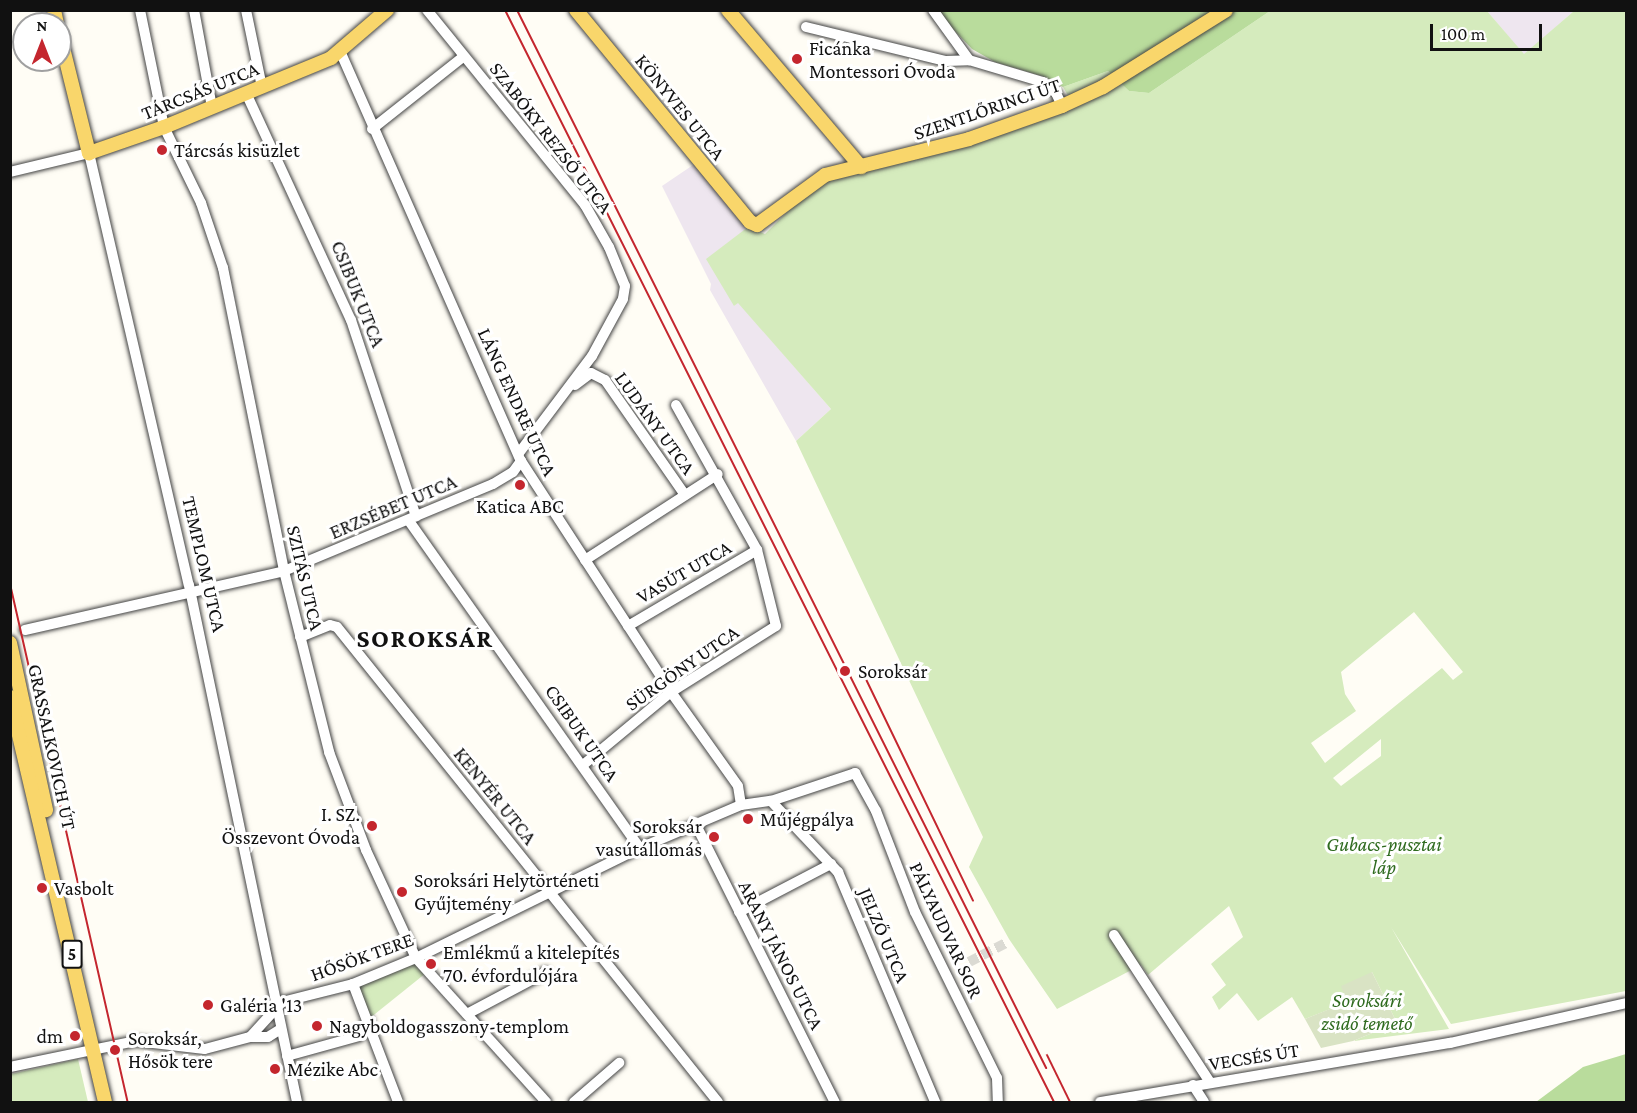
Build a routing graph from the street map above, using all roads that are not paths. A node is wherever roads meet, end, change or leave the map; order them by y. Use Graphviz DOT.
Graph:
graph roads {
  1 [pos="140,10"];
  2 [pos="194,10"];
  3 [pos="246,10"];
  4 [pos="387,10"];
  5 [pos="427,10"];
  6 [pos="576,10"];
  7 [pos="728,10"];
  8 [pos="933,10"];
  9 [pos="1226,10"];
  10 [pos="806,27"];
  11 [pos="340,51"];
  12 [pos="464,56"];
  13 [pos="969,60"];
  14 [pos="69,72"];
  15 [pos="262,87"];
  16 [pos="246,93"];
  17 [pos="1062,106"];
  18 [pos="212,107"];
  19 [pos="164,127"];
  20 [pos="372,129"];
  21 [pos="89,153"];
  22 [pos="861,167"];
  23 [pos="10,172"];
  24 [pos="757,225"];
  25 [pos="623,299"];
  26 [pos="676,405"];
  27 [pos="541,419"];
  28 [pos="520,457"];
  29 [pos="718,474"];
  30 [pos="685,495"];
  31 [pos="413,519"];
  32 [pos="757,550"];
  33 [pos="585,560"];
  34 [pos="284,571"];
  35 [pos="190,591"];
  36 [pos="628,626"];
  37 [pos="26,630"];
  38 [pos="300,637"];
  39 [pos="10,643"];
  40 [pos="671,692"];
  41 [pos="10,697"];
  42 [pos="583,765"];
  43 [pos="855,773"];
  44 [pos="771,801"];
  45 [pos="741,805"];
  46 [pos="696,825"];
  47 [pos="640,848"];
  48 [pos="51,860"];
  49 [pos="831,864"];
  50 [pos="549,893"];
  51 [pos="739,912"];
  52 [pos="1114,935"];
  53 [pos="416,958"];
  54 [pos="546,972"];
  55 [pos="353,984"];
  56 [pos="1626,1003"];
  57 [pos="277,1005"];
  58 [pos="467,1014"];
  59 [pos="369,1021"];
  60 [pos="281,1029"];
  61 [pos="250,1037"];
  62 [pos="93,1049"];
  63 [pos="286,1056"];
  64 [pos="620,1063"];
  65 [pos="10,1067"];
  66 [pos="1210,1082"];
  67 [pos="1193,1085"];
  68 [pos="1122,1101"];
  69 [pos="105,1102"];
  70 [pos="297,1102"];
  71 [pos="398,1102"];
  72 [pos="546,1102"];
  73 [pos="574,1102"];
  74 [pos="718,1102"];
  75 [pos="835,1102"];
  76 [pos="935,1102"];
  77 [pos="998,1102"];
  78 [pos="1100,1102"];
  79 [pos="1203,1102"];
  1 -- 19 [label="street, SZITÁS UTCA"];
  2 -- 18 [label="street"];
  3 -- 15 [label="street"];
  4 -- 11 [label="main road, TÁRCSÁS UTCA"];
  5 -- 12 [label="street, SZABÓKY REZSŐ UTCA"];
  6 -- 24 [label="main road, KÖNYVES UTCA"];
  7 -- 22 [label="main road"];
  8 -- 13 [label="street"];
  9 -- 17 [label="main road, SZENTLŐRINCI ÚT"];
  10 -- 13 [label="street"];
  11 -- 15 [label="main road, TÁRCSÁS UTCA"];
  11 -- 20 [label="street, LÁNG ENDRE UTCA"];
  12 -- 20 [label="street"];
  12 -- 25 [label="street, SZABÓKY REZSŐ UTCA"];
  13 -- 17 [label="street"];
  14 -- 21 [label="main road, TEMPLOM UTCA"];
  15 -- 16 [label="main road, TÁRCSÁS UTCA"];
  16 -- 18 [label="main road, TÁRCSÁS UTCA"];
  16 -- 31 [label="street, CSIBUK UTCA"];
  17 -- 22 [label="main road, SZENTLŐRINCI ÚT"];
  18 -- 19 [label="main road, TÁRCSÁS UTCA"];
  19 -- 21 [label="main road, TÁRCSÁS UTCA"];
  19 -- 34 [label="street, SZITÁS UTCA"];
  20 -- 28 [label="street, LÁNG ENDRE UTCA"];
  21 -- 23 [label="street, TÁRCSÁS UTCA"];
  21 -- 35 [label="street, TEMPLOM UTCA"];
  22 -- 24 [label="main road, SZENTLŐRINCI ÚT"];
  25 -- 27 [label="street, ERZSÉBET UTCA"];
  26 -- 29 [label="street"];
  27 -- 28 [label="street, ERZSÉBET UTCA"];
  27 -- 30 [label="street, LUDÁNY UTCA"];
  28 -- 31 [label="street, ERZSÉBET UTCA"];
  28 -- 33 [label="street, LÁNG ENDRE UTCA"];
  29 -- 30 [label="street"];
  29 -- 32 [label="street"];
  30 -- 33 [label="street"];
  31 -- 34 [label="street, ERZSÉBET UTCA"];
  31 -- 42 [label="street, CSIBUK UTCA"];
  32 -- 36 [label="street, VASÚT UTCA"];
  32 -- 40 [label="street, SÜRGÖNY UTCA"];
  33 -- 36 [label="street, LÁNG ENDRE UTCA"];
  34 -- 35 [label="street, ERZSÉBET UTCA"];
  34 -- 38 [label="street, SZITÁS UTCA"];
  35 -- 37 [label="street, ERZSÉBET UTCA"];
  35 -- 57 [label="street, TEMPLOM UTCA"];
  36 -- 40 [label="street, LÁNG ENDRE UTCA"];
  38 -- 50 [label="street, KENYÉR UTCA"];
  38 -- 53 [label="street, SZITÁS UTCA"];
  39 -- 48 [label="main road, GRASSALKOVICH ÚT / 5"];
  40 -- 42 [label="street, SÜRGÖNY UTCA"];
  40 -- 45 [label="street, LÁNG ENDRE UTCA"];
  41 -- 48 [label="main road, GRASSALKOVICH ÚT / 5"];
  42 -- 47 [label="street, CSIBUK UTCA"];
  43 -- 44 [label="street, HŐSÖK TERE"];
  43 -- 77 [label="street, PÁLYAUDVAR SOR"];
  44 -- 45 [label="street, HŐSÖK TERE"];
  44 -- 49 [label="street, JELZŐ UTCA"];
  45 -- 46 [label="street, HŐSÖK TERE"];
  46 -- 47 [label="street, HŐSÖK TERE"];
  46 -- 51 [label="street, ARANY JÁNOS UTCA"];
  47 -- 50 [label="street, HŐSÖK TERE"];
  48 -- 62 [label="main road, GRASSALKOVICH ÚT / 5"];
  49 -- 51 [label="street"];
  49 -- 76 [label="street, JELZŐ UTCA"];
  50 -- 53 [label="street, HŐSÖK TERE"];
  50 -- 74 [label="street, KENYÉR UTCA"];
  51 -- 75 [label="street, ARANY JÁNOS UTCA"];
  52 -- 66 [label="street"];
  53 -- 55 [label="street, HŐSÖK TERE"];
  53 -- 58 [label="street, SZITÁS UTCA"];
  54 -- 58 [label="street"];
  55 -- 57 [label="street, HŐSÖK TERE"];
  55 -- 59 [label="street"];
  56 -- 66 [label="street, VECSÉS ÚT"];
  57 -- 60 [label="street, TEMPLOM UTCA"];
  57 -- 61 [label="street"];
  58 -- 72 [label="street, SZITÁS UTCA"];
  59 -- 63 [label="street"];
  59 -- 71 [label="street"];
  60 -- 61 [label="street"];
  60 -- 63 [label="street, TEMPLOM UTCA"];
  61 -- 62 [label="street"];
  62 -- 65 [label="street"];
  62 -- 69 [label="main road, GRASSALKOVICH ÚT / 5"];
  63 -- 70 [label="street, TEMPLOM UTCA"];
  64 -- 73 [label="street"];
  66 -- 67 [label="street, VECSÉS ÚT"];
  67 -- 68 [label="street, VECSÉS ÚT"];
  67 -- 79 [label="street"];
  68 -- 78 [label="street, VECSÉS ÚT"];
}
